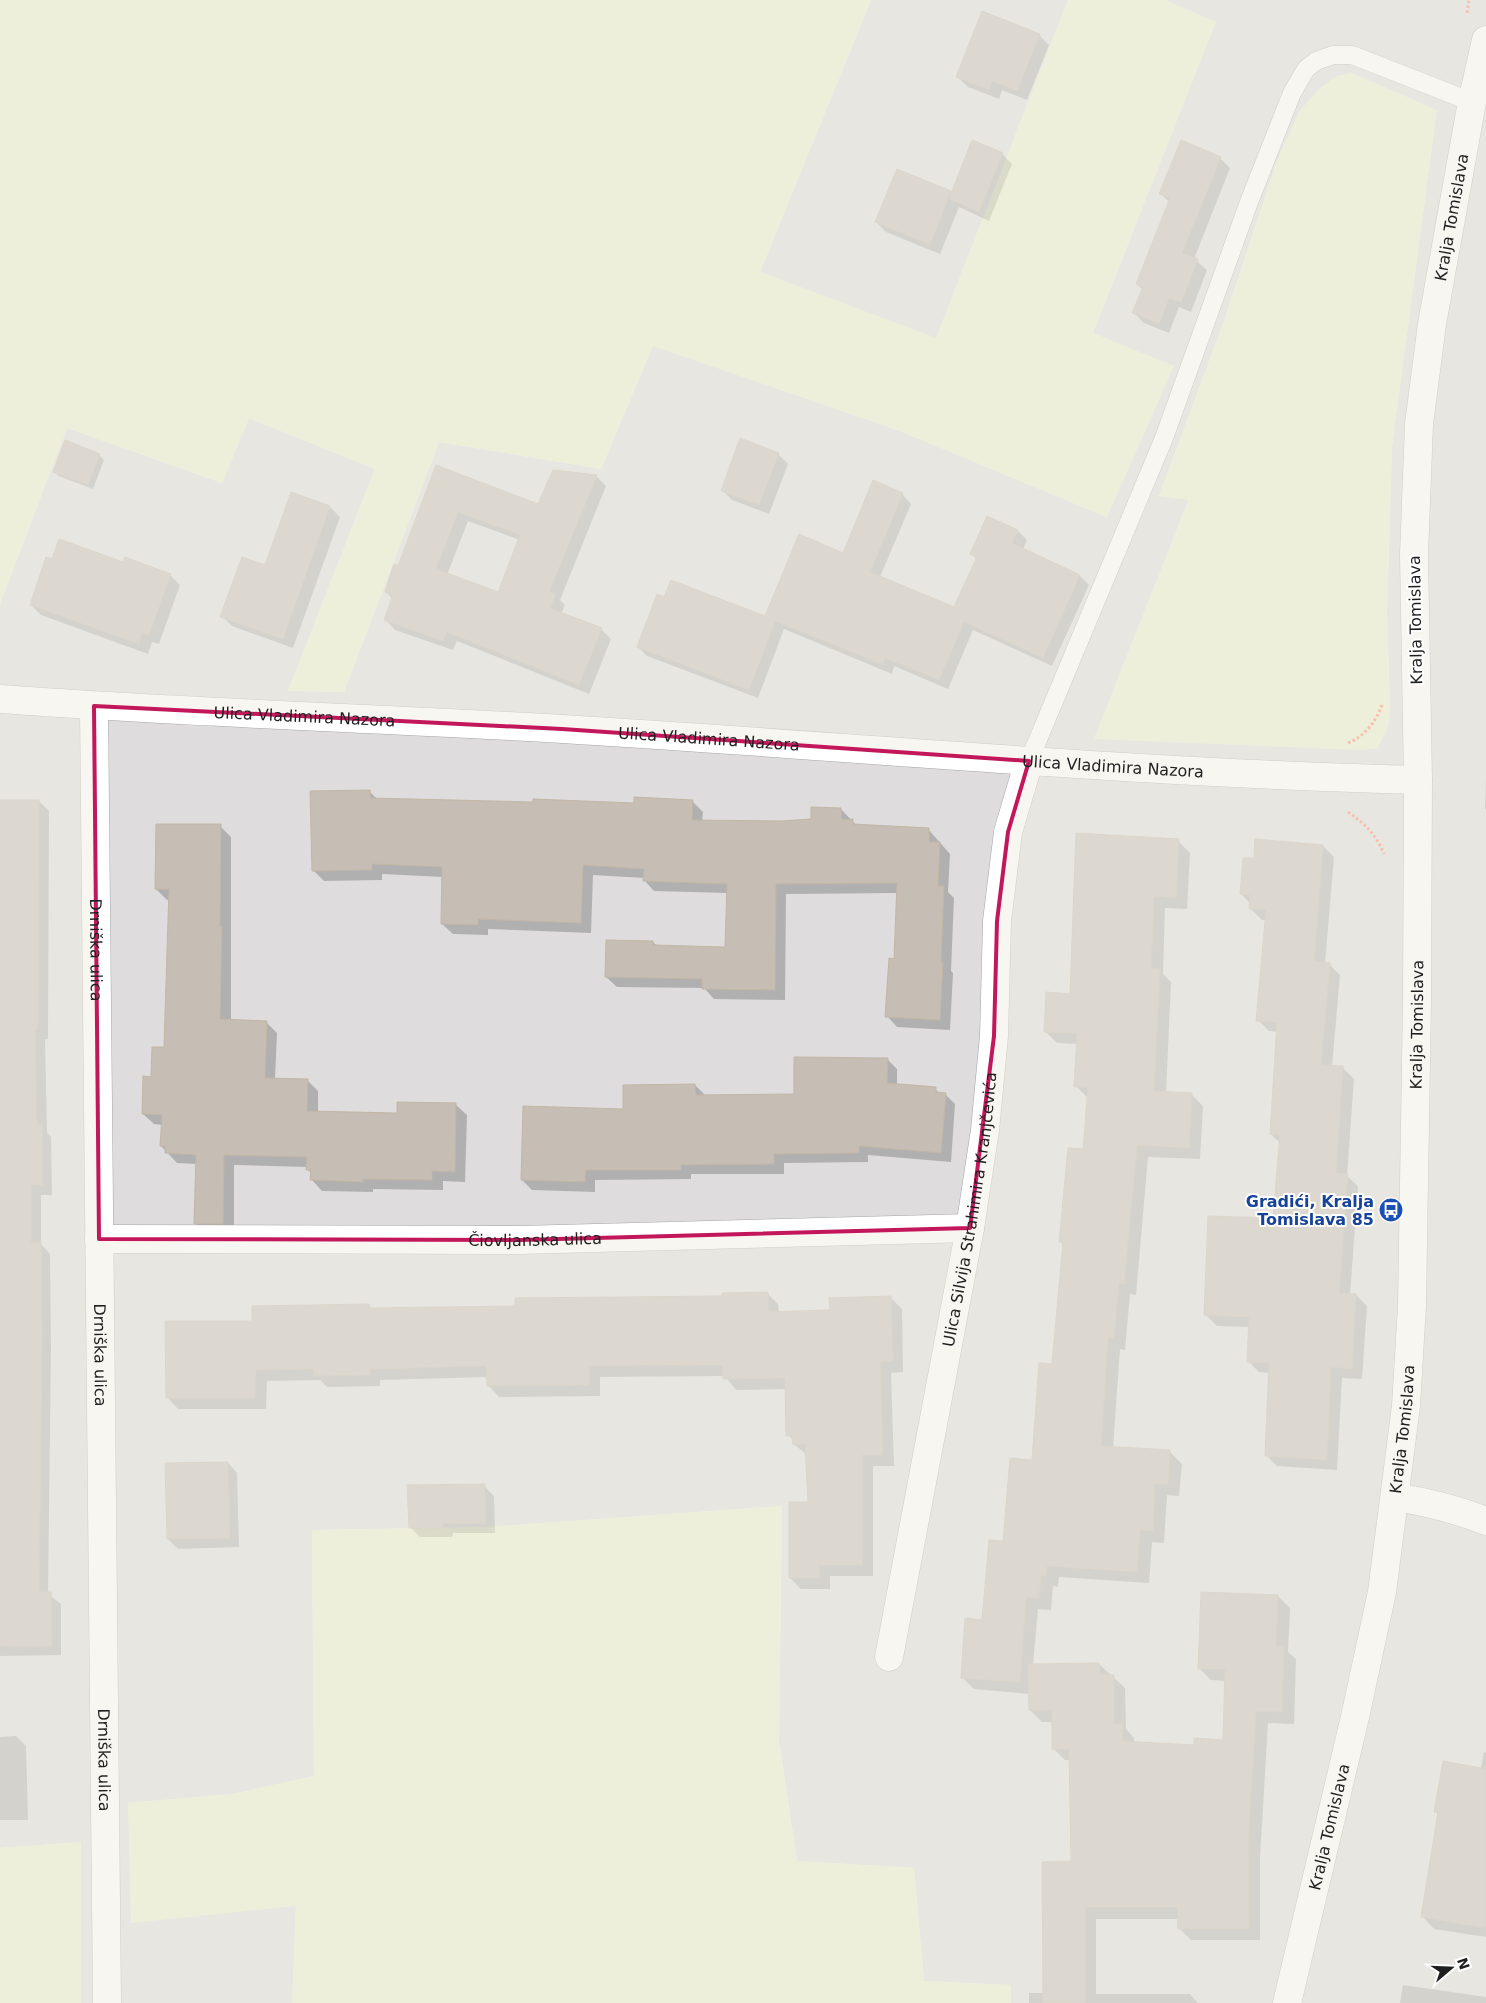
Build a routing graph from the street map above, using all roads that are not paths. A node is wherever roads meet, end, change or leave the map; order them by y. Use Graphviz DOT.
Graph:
graph roads {
  1 [pos="1486,40"];
  2 [pos="1472,102"];
  3 [pos="0,699"];
  4 [pos="94,706"];
  5 [pos="1029,761"];
  6 [pos="1418,780"];
  7 [pos="970,1228"];
  8 [pos="100,1239"];
  9 [pos="1395,1497"];
  10 [pos="1486,1521"];
  11 [pos="889,1657"];
  12 [pos="107,2003"];
  13 [pos="1287,2003"];
  1 -- 2 [label="street, Kralja Tomislava"];
  2 -- 5 [label="lane"];
  2 -- 6 [label="street, Kralja Tomislava"];
  3 -- 4 [label="street, Ulica Vladimira Nazora"];
  4 -- 5 [label="street, Ulica Vladimira Nazora"];
  4 -- 8 [label="street, Drniška ulica"];
  5 -- 6 [label="street, Ulica Vladimira Nazora"];
  5 -- 7 [label="street, Ulica Silvija Strahimira Kranjčevića"];
  6 -- 9 [label="street, Kralja Tomislava"];
  7 -- 8 [label="street, Čiovljanska ulica"];
  7 -- 11 [label="street, Ulica Silvija Strahimira Kranjčevića"];
  8 -- 12 [label="street, Drniška ulica"];
  9 -- 10 [label="street"];
  9 -- 13 [label="street, Kralja Tomislava"];
}
